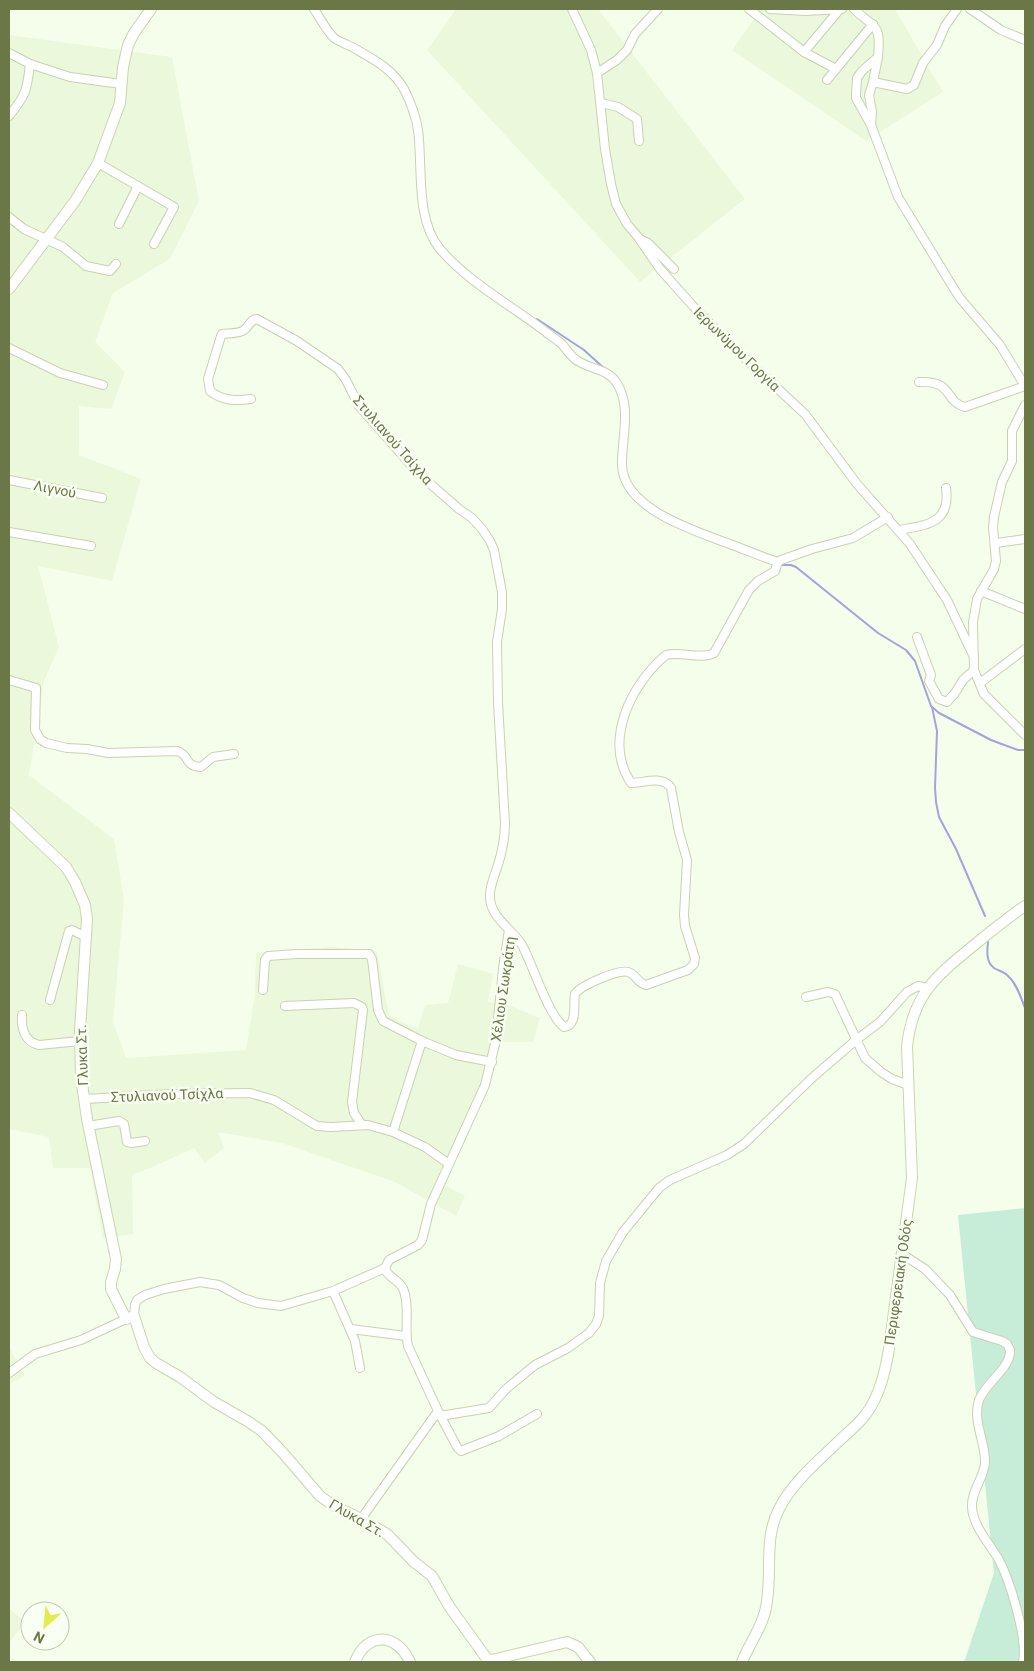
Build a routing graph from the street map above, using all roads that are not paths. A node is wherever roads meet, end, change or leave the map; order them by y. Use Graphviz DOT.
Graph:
graph roads {
  1 [pos="151,9"];
  2 [pos="314,9"];
  3 [pos="572,9"];
  4 [pos="658,9"];
  5 [pos="749,9"];
  6 [pos="770,9"];
  7 [pos="841,9"];
  8 [pos="854,9"];
  9 [pos="957,9"];
  10 [pos="970,9"];
  11 [pos="872,24"];
  12 [pos="1025,40"];
  13 [pos="804,52"];
  14 [pos="9,53"];
  15 [pos="878,57"];
  16 [pos="30,64"];
  17 [pos="836,69"];
  18 [pos="597,73"];
  19 [pos="827,80"];
  20 [pos="873,82"];
  21 [pos="121,84"];
  22 [pos="601,102"];
  23 [pos="9,116"];
  24 [pos="871,125"];
  25 [pos="639,141"];
  26 [pos="98,163"];
  27 [pos="138,186"];
  28 [pos="9,217"];
  29 [pos="119,224"];
  30 [pos="638,237"];
  31 [pos="47,239"];
  32 [pos="154,244"];
  33 [pos="116,264"];
  34 [pos="674,269"];
  35 [pos="9,289"];
  36 [pos="9,348"];
  37 [pos="919,382"];
  38 [pos="103,385"];
  39 [pos="1025,386"];
  40 [pos="251,399"];
  41 [pos="1025,405"];
  42 [pos="9,480"];
  43 [pos="946,488"];
  44 [pos="102,498"];
  45 [pos="888,517"];
  46 [pos="899,530"];
  47 [pos="9,532"];
  48 [pos="1025,539"];
  49 [pos="996,543"];
  50 [pos="91,546"];
  51 [pos="777,566"];
  52 [pos="980,591"];
  53 [pos="1025,610"];
  54 [pos="917,637"];
  55 [pos="1025,648"];
  56 [pos="974,657"];
  57 [pos="974,670"];
  58 [pos="9,680"];
  59 [pos="980,683"];
  60 [pos="1025,735"];
  61 [pos="234,754"];
  62 [pos="9,813"];
  63 [pos="1025,907"];
  64 [pos="509,930"];
  65 [pos="86,937"];
  66 [pos="927,988"];
  67 [pos="263,990"];
  68 [pos="806,998"];
  69 [pos="50,1000"];
  70 [pos="285,1006"];
  71 [pos="22,1015"];
  72 [pos="856,1040"];
  73 [pos="80,1041"];
  74 [pos="422,1041"];
  75 [pos="492,1062"];
  76 [pos="908,1085"];
  77 [pos="84,1099"];
  78 [pos="362,1125"];
  79 [pos="88,1126"];
  80 [pos="393,1132"];
  81 [pos="145,1141"];
  82 [pos="448,1164"];
  83 [pos="902,1254"];
  84 [pos="385,1268"];
  85 [pos="333,1291"];
  86 [pos="130,1317"];
  87 [pos="351,1329"];
  88 [pos="406,1336"];
  89 [pos="360,1368"];
  90 [pos="9,1373"];
  91 [pos="439,1413"];
  92 [pos="537,1414"];
  93 [pos="361,1518"];
  94 [pos="355,1662"];
  95 [pos="410,1662"];
  96 [pos="590,1662"];
  97 [pos="742,1662"];
  98 [pos="1023,1662"];
  1 -- 21 [label="main road"];
  2 -- 51 [label="street"];
  3 -- 18 [label="street, Ιερωνύμου Γοργία"];
  4 -- 18 [label="street"];
  5 -- 13 [label="street"];
  6 -- 7 [label="street"];
  7 -- 13 [label="street"];
  8 -- 11 [label="street"];
  9 -- 20 [label="street"];
  10 -- 12 [label="street"];
  11 -- 15 [label="street"];
  11 -- 17 [label="street"];
  13 -- 17 [label="street"];
  14 -- 16 [label="street"];
  15 -- 20 [label="street"];
  15 -- 24 [label="street"];
  16 -- 21 [label="street"];
  16 -- 23 [label="street"];
  17 -- 19 [label="street"];
  18 -- 22 [label="street, Ιερωνύμου Γοργία"];
  20 -- 24 [label="street"];
  21 -- 26 [label="main road"];
  22 -- 25 [label="street"];
  22 -- 30 [label="street, Ιερωνύμου Γοργία"];
  24 -- 39 [label="street"];
  26 -- 27 [label="street"];
  26 -- 31 [label="main road"];
  27 -- 29 [label="street"];
  27 -- 32 [label="street"];
  28 -- 31 [label="street"];
  30 -- 34 [label="street"];
  30 -- 45 [label="street, Ιερωνύμου Γοργία"];
  31 -- 33 [label="street"];
  31 -- 35 [label="main road"];
  36 -- 38 [label="street"];
  37 -- 39 [label="street"];
  40 -- 64 [label="street, Στυλιανού Τσίχλα"];
  41 -- 49 [label="street"];
  42 -- 44 [label="street, Λιγνού"];
  43 -- 46 [label="street"];
  45 -- 46 [label="street, Ιερωνύμου Γοργία"];
  45 -- 51 [label="street"];
  46 -- 56 [label="street, Ιερωνύμου Γοργία"];
  47 -- 50 [label="street"];
  48 -- 49 [label="street"];
  49 -- 52 [label="street"];
  51 -- 64 [label="street, Χέλιου Σωκράτη"];
  52 -- 53 [label="street"];
  52 -- 56 [label="street"];
  54 -- 57 [label="street"];
  55 -- 59 [label="street"];
  56 -- 57 [label="street"];
  57 -- 59 [label="street"];
  58 -- 61 [label="street"];
  59 -- 60 [label="street"];
  62 -- 65 [label="main road, Γλυκα Στ."];
  63 -- 66 [label="main road, Περιφερειακή Οδός"];
  64 -- 75 [label="street, Χέλιου Σωκράτη"];
  65 -- 69 [label="street"];
  65 -- 73 [label="main road, Γλυκα Στ."];
  66 -- 72 [label="street"];
  66 -- 76 [label="main road, Περιφερειακή Οδός"];
  67 -- 74 [label="street"];
  68 -- 72 [label="street"];
  70 -- 78 [label="street"];
  71 -- 73 [label="street"];
  72 -- 76 [label="street"];
  72 -- 91 [label="street"];
  73 -- 77 [label="main road, Γλυκα Στ."];
  74 -- 75 [label="street"];
  74 -- 80 [label="street"];
  75 -- 82 [label="street, Χέλιου Σωκράτη"];
  76 -- 83 [label="main road, Περιφερειακή Οδός"];
  77 -- 78 [label="street, Στυλιανού Τσίχλα"];
  77 -- 79 [label="main road, Γλυκα Στ."];
  78 -- 80 [label="street, Στυλιανού Τσίχλα"];
  79 -- 81 [label="street"];
  79 -- 86 [label="main road, Γλυκα Στ."];
  80 -- 82 [label="street, Στυλιανού Τσίχλα"];
  82 -- 84 [label="street, Χέλιου Σωκράτη"];
  83 -- 97 [label="main road, Περιφερειακή Οδός"];
  83 -- 98 [label="street"];
  84 -- 85 [label="street, Χέλιου Σωκράτη"];
  84 -- 88 [label="street"];
  85 -- 86 [label="street, Χέλιου Σωκράτη"];
  85 -- 87 [label="street"];
  86 -- 90 [label="street"];
  86 -- 93 [label="main road, Γλυκα Στ."];
  87 -- 88 [label="street"];
  87 -- 89 [label="street"];
  88 -- 91 [label="street"];
  91 -- 92 [label="street"];
  91 -- 93 [label="street"];
  93 -- 96 [label="main road, Γλυκα Στ."];
  94 -- 95 [label="main road"];
}
